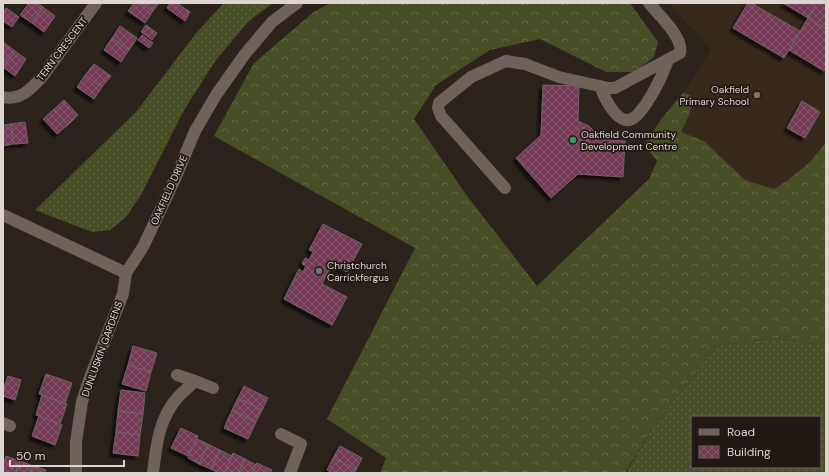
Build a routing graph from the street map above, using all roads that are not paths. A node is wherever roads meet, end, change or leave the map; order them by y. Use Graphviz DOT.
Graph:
graph roads {
  1 [pos="297,3"];
  2 [pos="648,3"];
  3 [pos="93,4"];
  4 [pos="668,60"];
  5 [pos="600,86"];
  6 [pos="3,97"];
  7 [pos="504,188"];
  8 [pos="3,215"];
  9 [pos="126,273"];
  10 [pos="177,375"];
  11 [pos="195,382"];
  12 [pos="213,388"];
  13 [pos="281,434"];
  14 [pos="76,473"];
  15 [pos="153,473"];
  16 [pos="290,473"];
  1 -- 9 [label="street, OAKFIELD DRIVE"];
  2 -- 4 [label="street"];
  3 -- 6 [label="street, TERN CRESCENT"];
  4 -- 5 [label="street"];
  4 -- 5 [label="street"];
  5 -- 7 [label="street"];
  8 -- 9 [label="street"];
  9 -- 14 [label="street, DUNLUSKIN GARDENS"];
  10 -- 11 [label="street"];
  11 -- 12 [label="street"];
  11 -- 15 [label="street"];
  13 -- 16 [label="street"];
}
